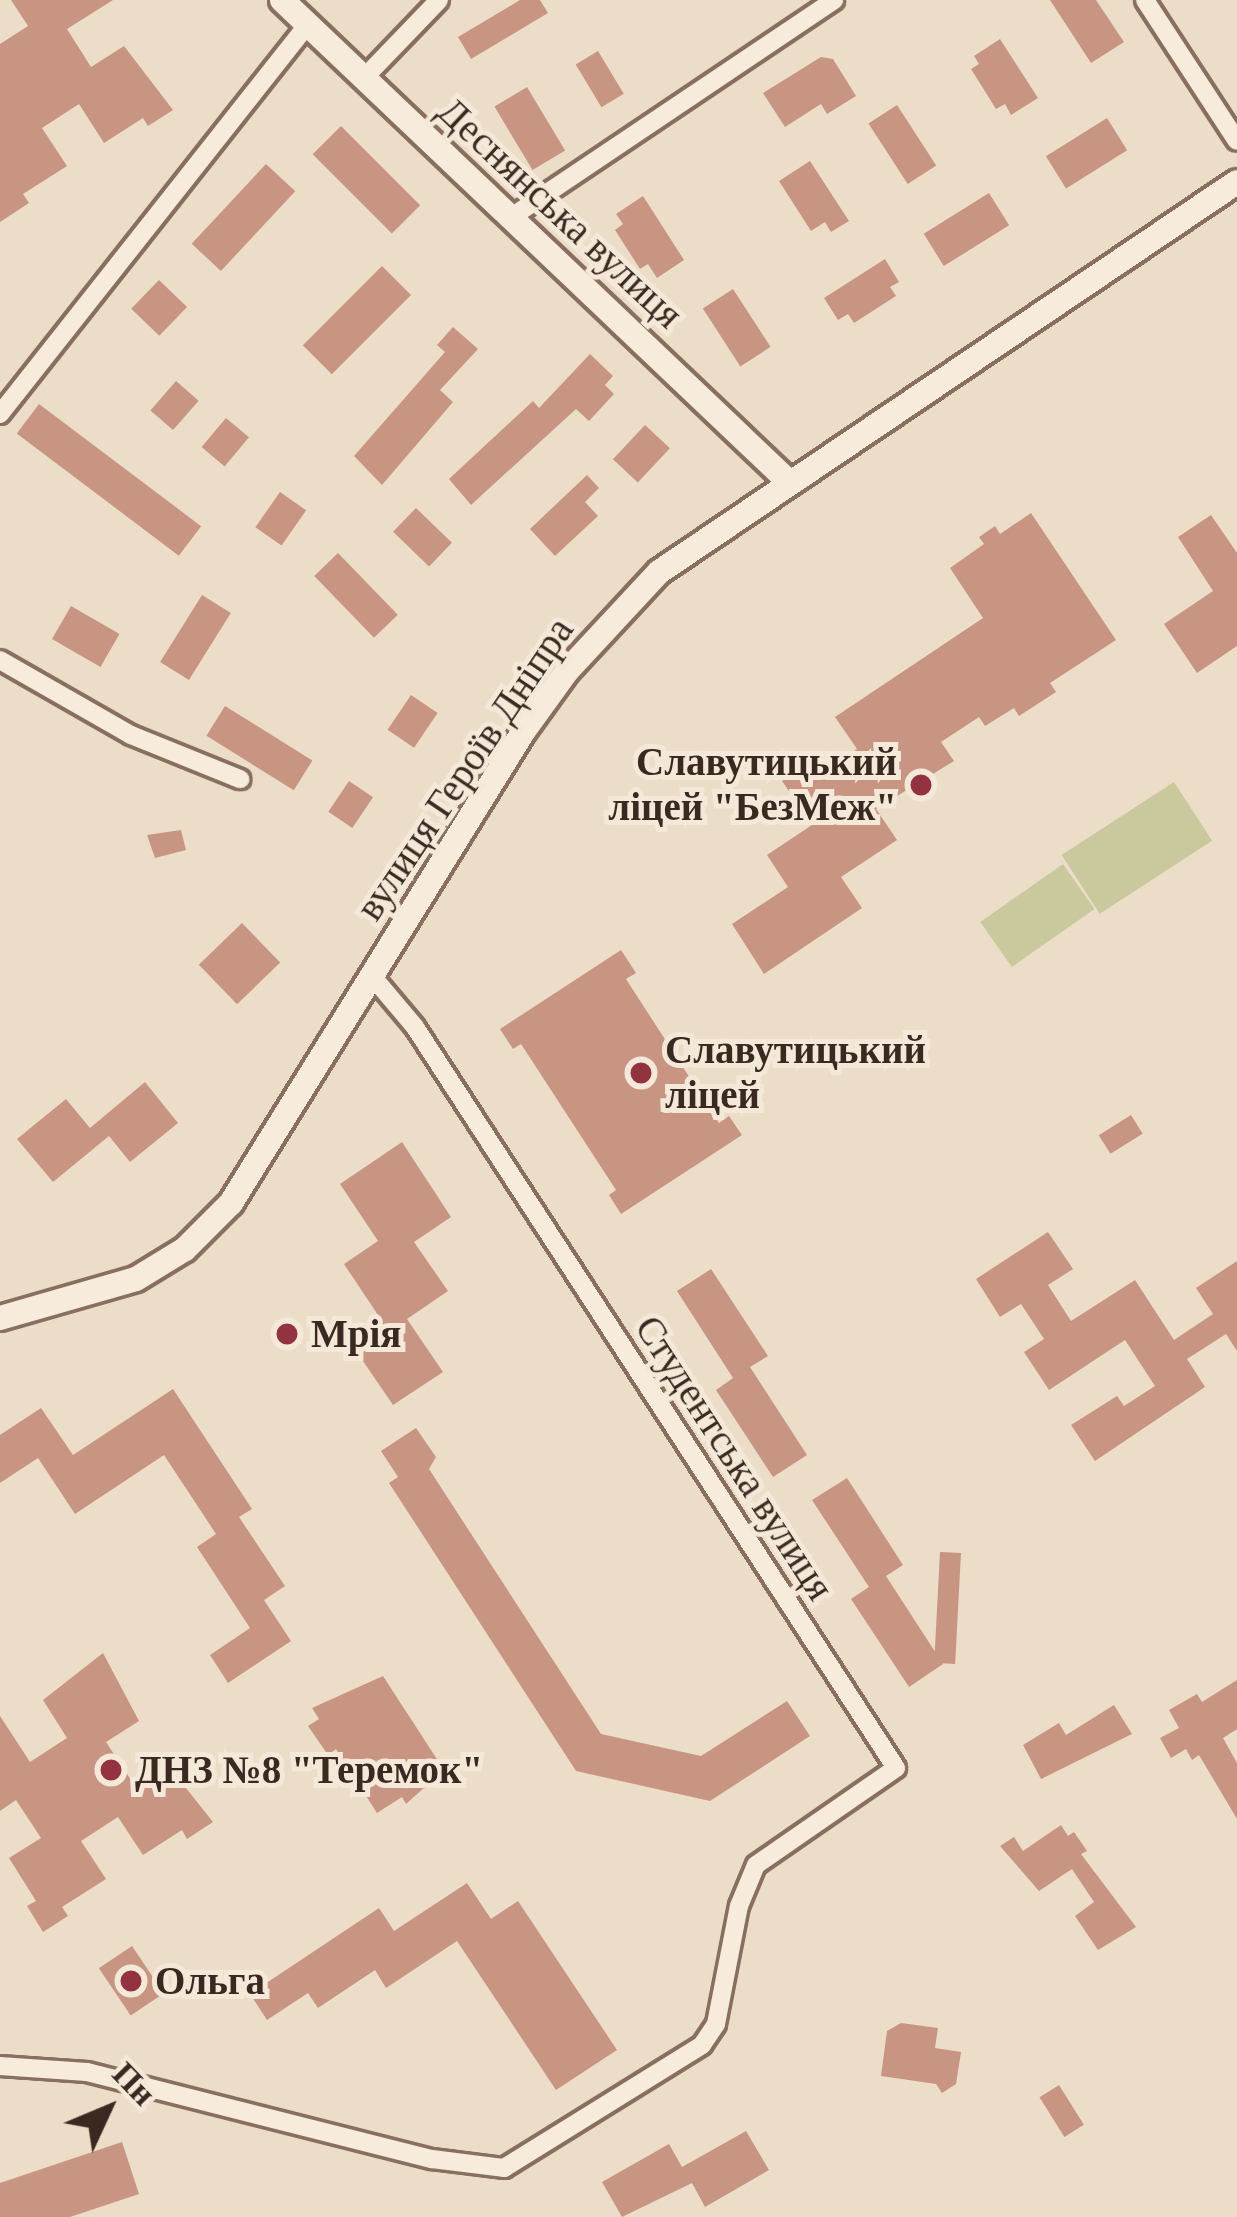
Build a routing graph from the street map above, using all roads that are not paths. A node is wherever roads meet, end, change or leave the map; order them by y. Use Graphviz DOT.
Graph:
graph roads {
  1 [pos="282,0"];
  2 [pos="439,0"];
  3 [pos="834,0"];
  4 [pos="1145,0"];
  5 [pos="308,24"];
  6 [pos="364,78"];
  7 [pos="1237,141"];
  8 [pos="1237,182"];
  9 [pos="513,216"];
  10 [pos="0,414"];
  11 [pos="787,480"];
  12 [pos="0,660"];
  13 [pos="240,778"];
  14 [pos="371,976"];
  15 [pos="0,1318"];
  16 [pos="0,2066"];
  1 -- 5 [label="street, Деснянська вулиця"];
  2 -- 6 [label="street"];
  3 -- 9 [label="street"];
  4 -- 7 [label="street"];
  5 -- 6 [label="street, Деснянська вулиця"];
  5 -- 10 [label="street"];
  6 -- 9 [label="street, Деснянська вулиця"];
  8 -- 11 [label="street, вулиця Героїв Дніпра"];
  9 -- 11 [label="street, Деснянська вулиця"];
  11 -- 14 [label="street, вулиця Героїв Дніпра"];
  12 -- 13 [label="street"];
  14 -- 15 [label="street, вулиця Героїв Дніпра"];
  14 -- 16 [label="street, Студентська вулиця"];
}
